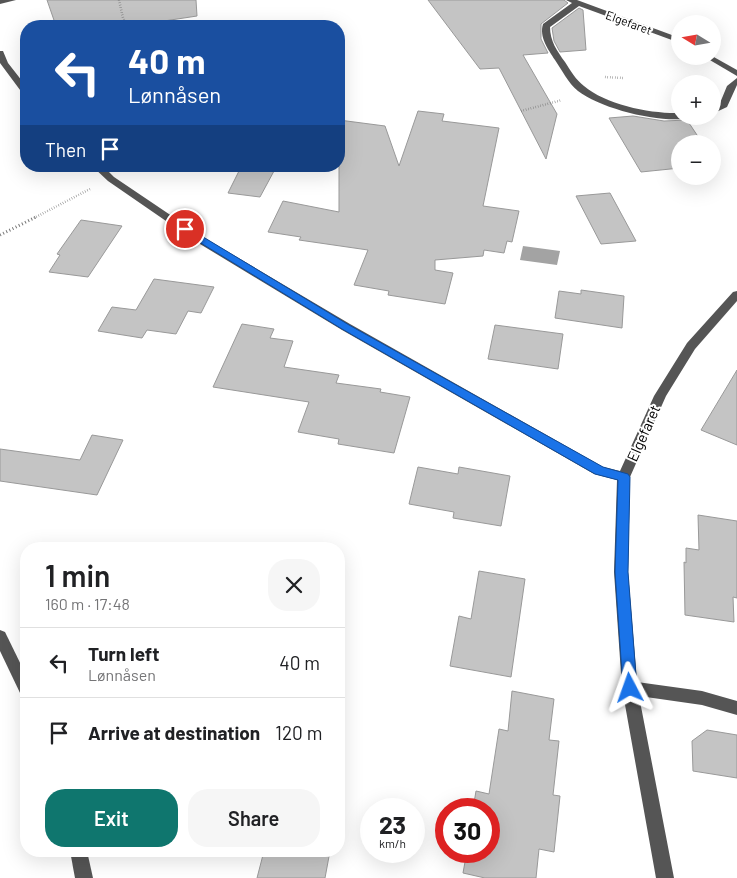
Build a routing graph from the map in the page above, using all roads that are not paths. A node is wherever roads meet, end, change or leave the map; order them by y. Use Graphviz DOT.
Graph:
graph roads {
  1 [pos="12,0"];
  2 [pos="0,2"];
  3 [pos="574,2"];
  4 [pos="671,38"];
  5 [pos="0,53"];
  6 [pos="721,64"];
  7 [pos="737,73"];
  8 [pos="737,81"];
  9 [pos="20,84"];
  10 [pos="721,106"];
  11 [pos="671,116"];
  12 [pos="103,172"];
  13 [pos="737,294"];
  14 [pos="624,477"];
  15 [pos="0,636"];
  16 [pos="20,678"];
  17 [pos="630,688"];
  18 [pos="737,708"];
  19 [pos="79,857"];
  20 [pos="84,878"];
  21 [pos="665,878"];
  1 -- 2 [label="street"];
  3 -- 4 [label="street, Elgefaret"];
  3 -- 11 [label="street, Elgefaret"];
  5 -- 9 [label="street"];
  6 -- 7 [label="street"];
  8 -- 10 [label="street"];
  12 -- 14 [label="street"];
  13 -- 14 [label="street, Elgefaret"];
  14 -- 17 [label="street, Elgefaret"];
  15 -- 16 [label="street"];
  17 -- 18 [label="street"];
  17 -- 21 [label="street, Elgefaret"];
  19 -- 20 [label="street"];
}
